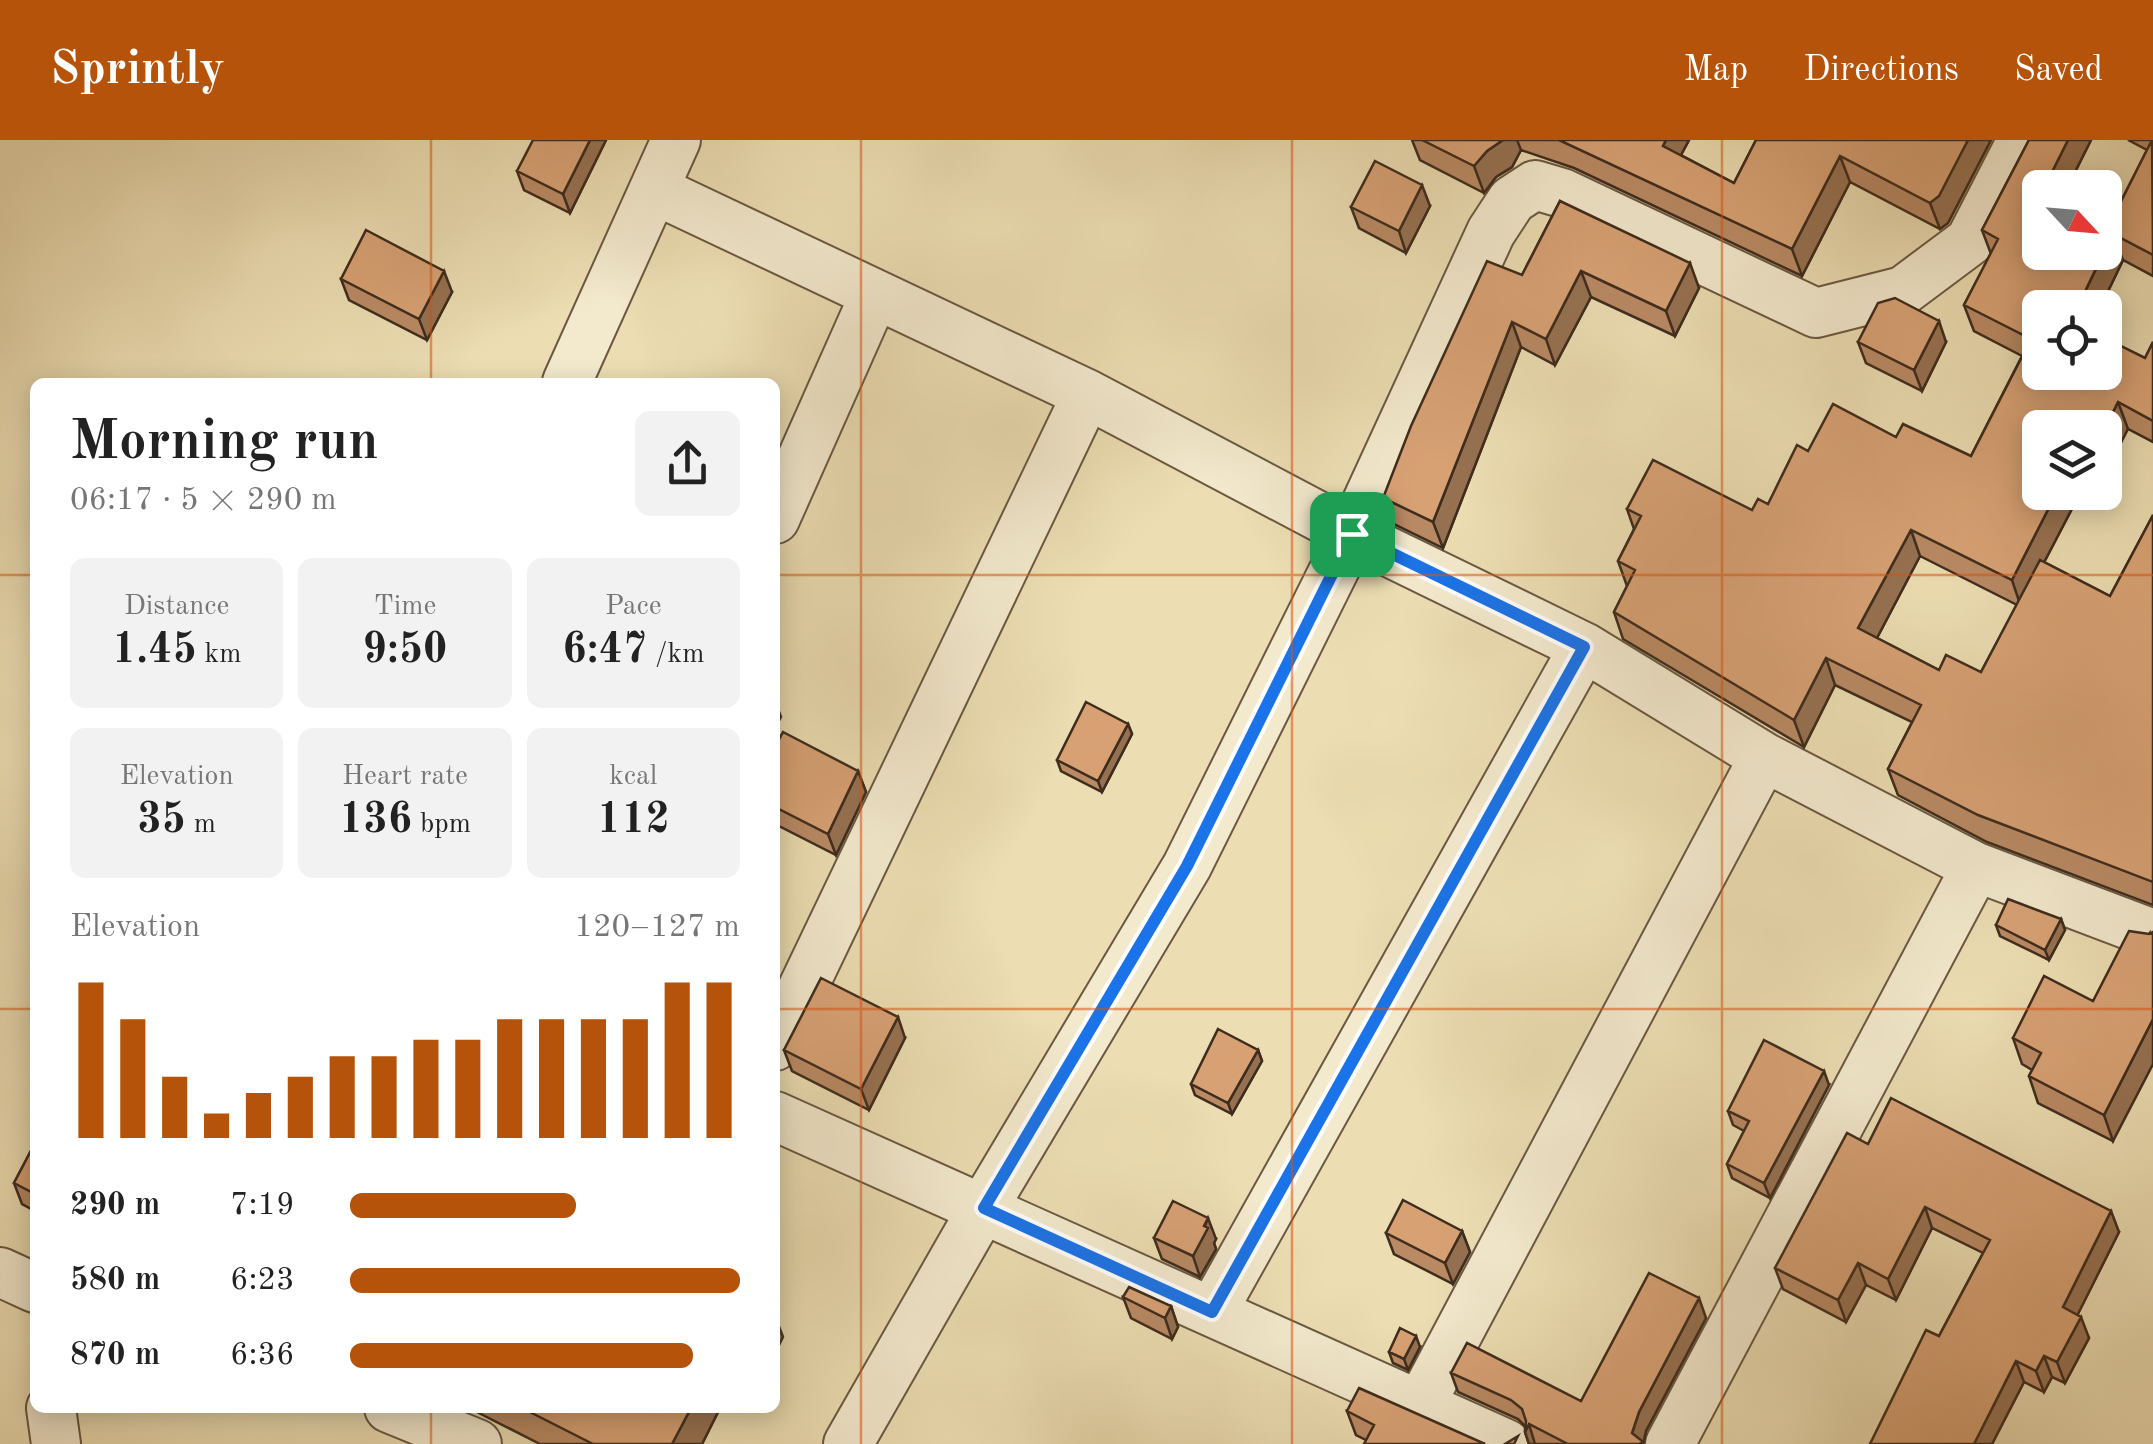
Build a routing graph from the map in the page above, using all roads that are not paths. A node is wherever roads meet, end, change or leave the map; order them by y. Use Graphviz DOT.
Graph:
graph roads {
  1 [pos="676,140"];
  2 [pos="2022,140"];
  3 [pos="655,190"];
  4 [pos="875,294"];
  5 [pos="569,378"];
  6 [pos="1088,394"];
  7 [pos="780,508"];
  8 [pos="1352,534"];
  9 [pos="1584,647"];
  10 [pos="1764,757"];
  11 [pos="1976,867"];
  12 [pos="2153,934"];
  13 [pos="780,1036"];
  14 [pos="780,1118"];
  15 [pos="984,1208"];
  16 [pos="0,1272"];
  17 [pos="30,1287"];
  18 [pos="1212,1312"];
  19 [pos="1420,1406"];
  20 [pos="52,1413"];
  21 [pos="401,1413"];
  22 [pos="56,1444"];
  23 [pos="477,1444"];
  24 [pos="848,1444"];
  25 [pos="1506,1444"];
  26 [pos="1670,1444"];
  1 -- 3 [label="street"];
  2 -- 8 [label="street"];
  3 -- 4 [label="street"];
  3 -- 5 [label="street"];
  4 -- 6 [label="street"];
  4 -- 7 [label="street"];
  6 -- 8 [label="street"];
  6 -- 13 [label="street"];
  8 -- 9 [label="street"];
  8 -- 15 [label="street"];
  9 -- 10 [label="street"];
  9 -- 18 [label="street"];
  10 -- 11 [label="street"];
  10 -- 19 [label="street"];
  11 -- 12 [label="street"];
  11 -- 26 [label="street"];
  14 -- 15 [label="street"];
  15 -- 18 [label="street"];
  15 -- 24 [label="street"];
  16 -- 17 [label="street"];
  18 -- 19 [label="street"];
  19 -- 25 [label="street"];
  20 -- 22 [label="street"];
  21 -- 23 [label="street"];
}
